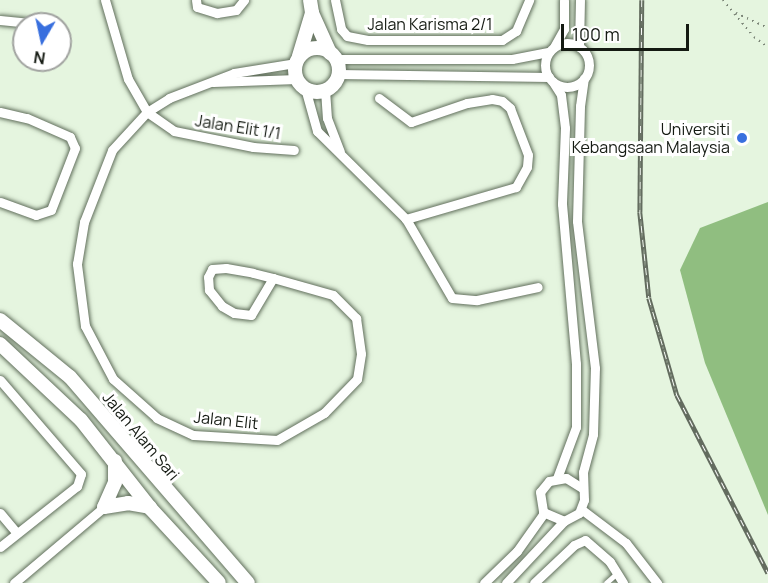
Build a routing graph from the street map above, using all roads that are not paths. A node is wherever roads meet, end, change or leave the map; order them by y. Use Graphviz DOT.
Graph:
graph roads {
  1 [pos="105,0"];
  2 [pos="195,0"];
  3 [pos="244,0"];
  4 [pos="335,0"];
  5 [pos="530,0"];
  6 [pos="564,0"];
  7 [pos="580,0"];
  8 [pos="311,7"];
  9 [pos="579,47"];
  10 [pos="552,49"];
  11 [pos="333,56"];
  12 [pos="297,59"];
  13 [pos="338,74"];
  14 [pos="584,78"];
  15 [pos="551,80"];
  16 [pos="208,82"];
  17 [pos="301,83"];
  18 [pos="325,90"];
  19 [pos="380,98"];
  20 [pos="0,112"];
  21 [pos="147,112"];
  22 [pos="294,150"];
  23 [pos="341,155"];
  24 [pos="0,202"];
  25 [pos="406,219"];
  26 [pos="273,278"];
  27 [pos="538,287"];
  28 [pos="0,320"];
  29 [pos="0,344"];
  30 [pos="0,380"];
  31 [pos="115,461"];
  32 [pos="557,478"];
  33 [pos="582,488"];
  34 [pos="104,507"];
  35 [pos="150,507"];
  36 [pos="581,510"];
  37 [pos="0,513"];
  38 [pos="544,513"];
  39 [pos="564,521"];
  40 [pos="17,533"];
  41 [pos="0,547"];
  42 [pos="618,572"];
  43 [pos="14,583"];
  44 [pos="219,583"];
  45 [pos="248,583"];
  46 [pos="484,583"];
  47 [pos="506,583"];
  48 [pos="534,583"];
  49 [pos="606,583"];
  50 [pos="623,583"];
  51 [pos="657,583"];
  1 -- 21 [label="street"];
  2 -- 3 [label="street"];
  4 -- 5 [label="street, Jalan Karisma 2/1"];
  6 -- 10 [label="street"];
  7 -- 9 [label="street"];
  8 -- 11 [label="street"];
  8 -- 12 [label="street"];
  9 -- 10 [label="street"];
  9 -- 14 [label="street"];
  10 -- 11 [label="street"];
  10 -- 15 [label="street"];
  11 -- 12 [label="street"];
  11 -- 13 [label="street"];
  12 -- 16 [label="street, Jalan Elit"];
  12 -- 17 [label="street"];
  13 -- 15 [label="street"];
  13 -- 18 [label="street"];
  14 -- 15 [label="street"];
  14 -- 33 [label="street"];
  15 -- 32 [label="street"];
  16 -- 17 [label="street, Jalan Elit"];
  16 -- 21 [label="street, Jalan Elit"];
  17 -- 18 [label="street"];
  17 -- 23 [label="street"];
  18 -- 23 [label="street"];
  19 -- 25 [label="street"];
  20 -- 24 [label="street"];
  21 -- 22 [label="street, Jalan Elit 1/1"];
  21 -- 26 [label="street, Jalan Elit"];
  23 -- 25 [label="street"];
  25 -- 27 [label="street"];
  26 -- 26 [label="street, Jalan Elit"];
  28 -- 45 [label="street, Jalan Alam Sari"];
  29 -- 31 [label="street"];
  30 -- 40 [label="street"];
  31 -- 34 [label="street"];
  31 -- 35 [label="street"];
  32 -- 33 [label="street"];
  32 -- 38 [label="street"];
  33 -- 36 [label="street"];
  34 -- 35 [label="street"];
  34 -- 43 [label="street"];
  35 -- 44 [label="street"];
  36 -- 39 [label="street"];
  36 -- 51 [label="street"];
  37 -- 40 [label="street"];
  38 -- 39 [label="street"];
  38 -- 46 [label="street"];
  39 -- 47 [label="street"];
  40 -- 41 [label="street"];
  42 -- 48 [label="street"];
  42 -- 49 [label="lane"];
  42 -- 50 [label="street"];
}
